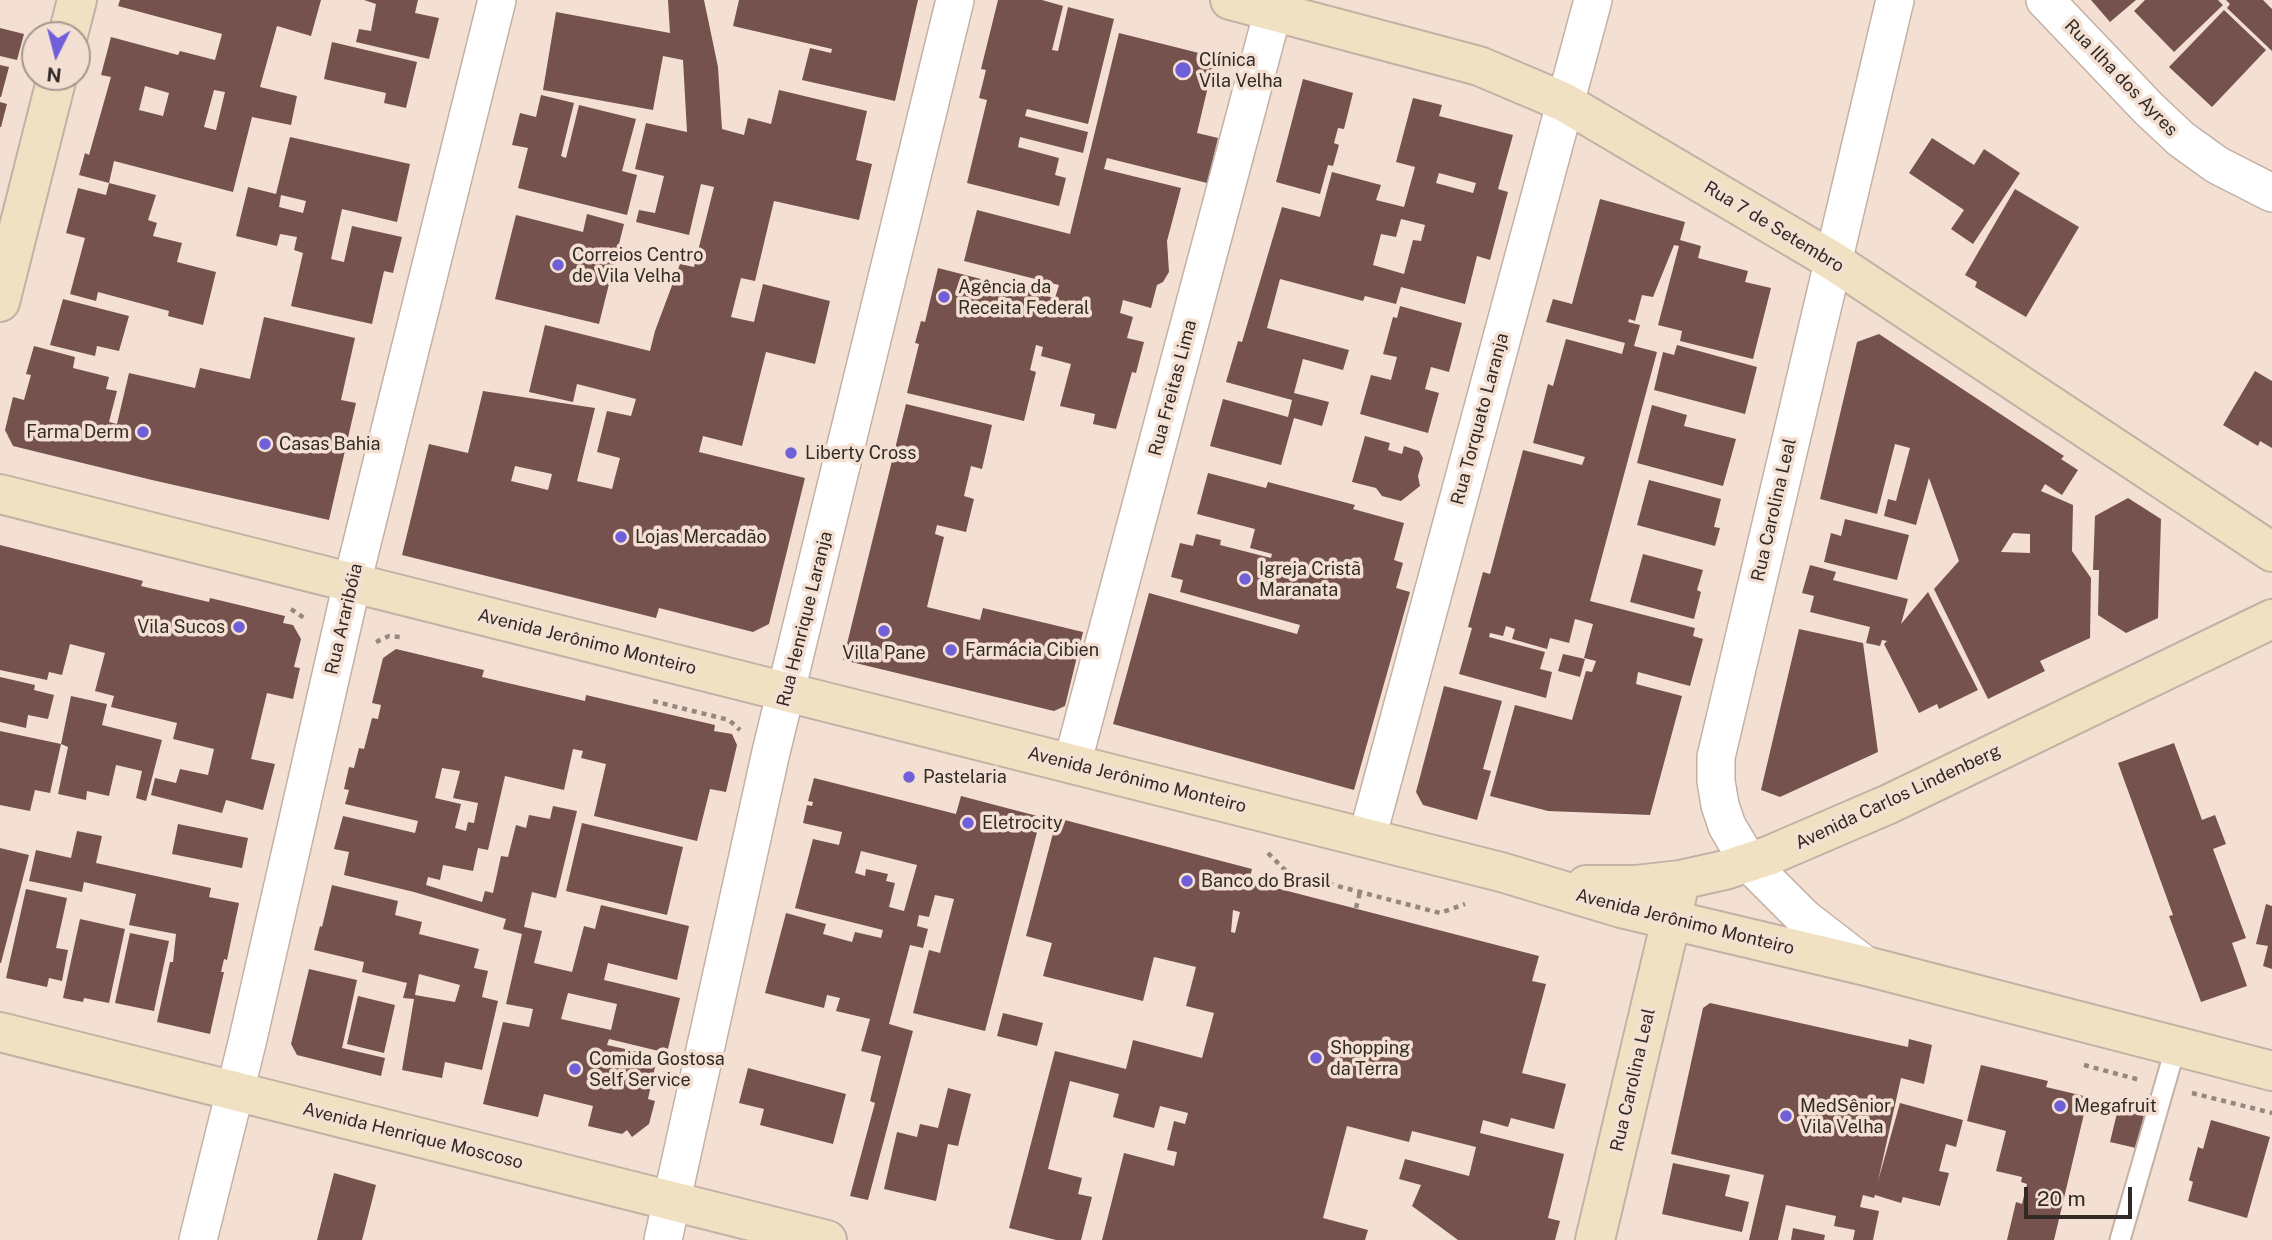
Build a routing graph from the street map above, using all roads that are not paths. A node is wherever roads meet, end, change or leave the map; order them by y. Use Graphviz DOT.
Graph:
graph roads {
  1 [pos="77,0"];
  2 [pos="496,0"];
  3 [pos="955,0"];
  4 [pos="1230,0"];
  5 [pos="1593,0"];
  6 [pos="1895,0"];
  7 [pos="2045,0"];
  8 [pos="1274,6"];
  9 [pos="72,21"];
  10 [pos="53,91"];
  11 [pos="1564,102"];
  12 [pos="2272,193"];
  13 [pos="1833,261"];
  14 [pos="0,302"];
  15 [pos="0,494"];
  16 [pos="2272,552"];
  17 [pos="352,583"];
  18 [pos="2272,619"];
  19 [pos="787,692"];
  20 [pos="1072,764"];
  21 [pos="1367,838"];
  22 [pos="1749,863"];
  23 [pos="1501,872"];
  24 [pos="1680,880"];
  25 [pos="1671,920"];
  26 [pos="1866,966"];
  27 [pos="0,1032"];
  28 [pos="2176,1046"];
  29 [pos="2272,1071"];
  30 [pos="236,1091"];
  31 [pos="671,1200"];
  32 [pos="198,1240"];
  33 [pos="663,1240"];
  34 [pos="827,1240"];
  35 [pos="1595,1240"];
  36 [pos="2120,1240"];
  1 -- 9 [label="main road"];
  2 -- 17 [label="street, Rua Araribóia"];
  3 -- 19 [label="street, Rua Henrique Laranja"];
  4 -- 8 [label="main road, Rua 7 de Setembro"];
  5 -- 11 [label="street, Rua Torquato Laranja"];
  6 -- 13 [label="street, Rua Carolina Leal"];
  7 -- 12 [label="street, Rua Ilha dos Ayres"];
  8 -- 11 [label="main road, Rua 7 de Setembro"];
  8 -- 20 [label="street, Rua Freitas Lima"];
  10 -- 14 [label="main road"];
  11 -- 13 [label="main road, Rua 7 de Setembro"];
  11 -- 21 [label="street, Rua Torquato Laranja"];
  13 -- 16 [label="main road, Rua 7 de Setembro"];
  13 -- 22 [label="street, Rua Carolina Leal"];
  15 -- 17 [label="main road, Avenida Jerônimo Monteiro"];
  17 -- 19 [label="main road, Avenida Jerônimo Monteiro"];
  17 -- 30 [label="street, Rua Araribóia"];
  18 -- 22 [label="main road, Avenida Carlos Lindenberg"];
  19 -- 20 [label="main road, Avenida Jerônimo Monteiro"];
  19 -- 31 [label="street, Rua Henrique Laranja"];
  20 -- 21 [label="main road, Avenida Jerônimo Monteiro"];
  21 -- 23 [label="main road, Avenida Jerônimo Monteiro"];
  22 -- 24 [label="main road, Avenida Carlos Lindenberg"];
  22 -- 26 [label="street, Rua Carolina Leal"];
  23 -- 24 [label="main road, Avenida Carlos Lindenberg"];
  23 -- 25 [label="main road, Avenida Jerônimo Monteiro"];
  24 -- 25 [label="main road, Rua Carolina Leal"];
  25 -- 26 [label="main road, Avenida Jerônimo Monteiro"];
  25 -- 35 [label="main road, Rua Carolina Leal"];
  26 -- 28 [label="main road, Avenida Jerônimo Monteiro"];
  27 -- 30 [label="main road, Avenida Henrique Moscoso"];
  28 -- 29 [label="main road, Avenida Jerônimo Monteiro"];
  28 -- 36 [label="lane"];
  30 -- 31 [label="main road, Avenida Henrique Moscoso"];
  30 -- 32 [label="street, Rua Araribóia"];
  31 -- 33 [label="street, Rua Henrique Laranja"];
  31 -- 34 [label="main road, Avenida Henrique Moscoso"];
}
